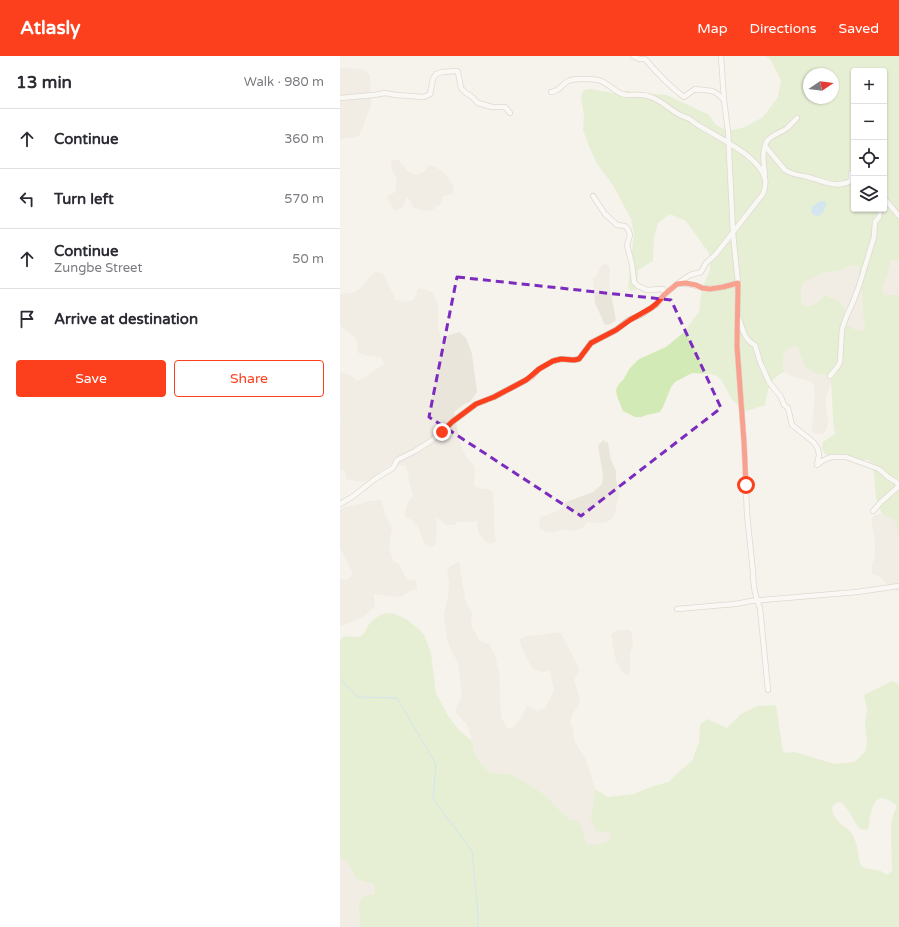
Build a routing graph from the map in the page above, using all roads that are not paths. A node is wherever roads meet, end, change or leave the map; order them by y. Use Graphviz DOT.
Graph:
graph roads {
  1 [pos="634,56"];
  2 [pos="721,56"];
  3 [pos="551,92"];
  4 [pos="340,98"];
  5 [pos="724,100"];
  6 [pos="510,113"];
  7 [pos="797,118"];
  8 [pos="728,141"];
  9 [pos="765,146"];
  10 [pos="852,176"];
  11 [pos="765,179"];
  12 [pos="593,196"];
  13 [pos="887,202"];
  14 [pos="880,212"];
  15 [pos="899,216"];
  16 [pos="733,233"];
  17 [pos="738,283"];
  18 [pos="677,284"];
  19 [pos="665,294"];
  20 [pos="738,315"];
  21 [pos="830,376"];
  22 [pos="340,504"];
  23 [pos="873,511"];
  24 [pos="899,586"];
  25 [pos="757,601"];
  26 [pos="677,608"];
  27 [pos="768,690"];
  1 -- 5 [label="street"];
  2 -- 5 [label="street"];
  3 -- 8 [label="street"];
  4 -- 6 [label="street"];
  5 -- 8 [label="street"];
  7 -- 9 [label="street"];
  8 -- 11 [label="street"];
  8 -- 16 [label="street"];
  9 -- 10 [label="street"];
  9 -- 11 [label="street"];
  11 -- 16 [label="street"];
  12 -- 19 [label="street"];
  13 -- 15 [label="street"];
  14 -- 21 [label="street"];
  16 -- 17 [label="street"];
  16 -- 18 [label="street"];
  17 -- 18 [label="street"];
  17 -- 20 [label="street"];
  18 -- 19 [label="street"];
  19 -- 22 [label="street"];
  20 -- 23 [label="street"];
  20 -- 25 [label="street"];
  24 -- 25 [label="street"];
  25 -- 26 [label="street"];
  25 -- 27 [label="street"];
}
